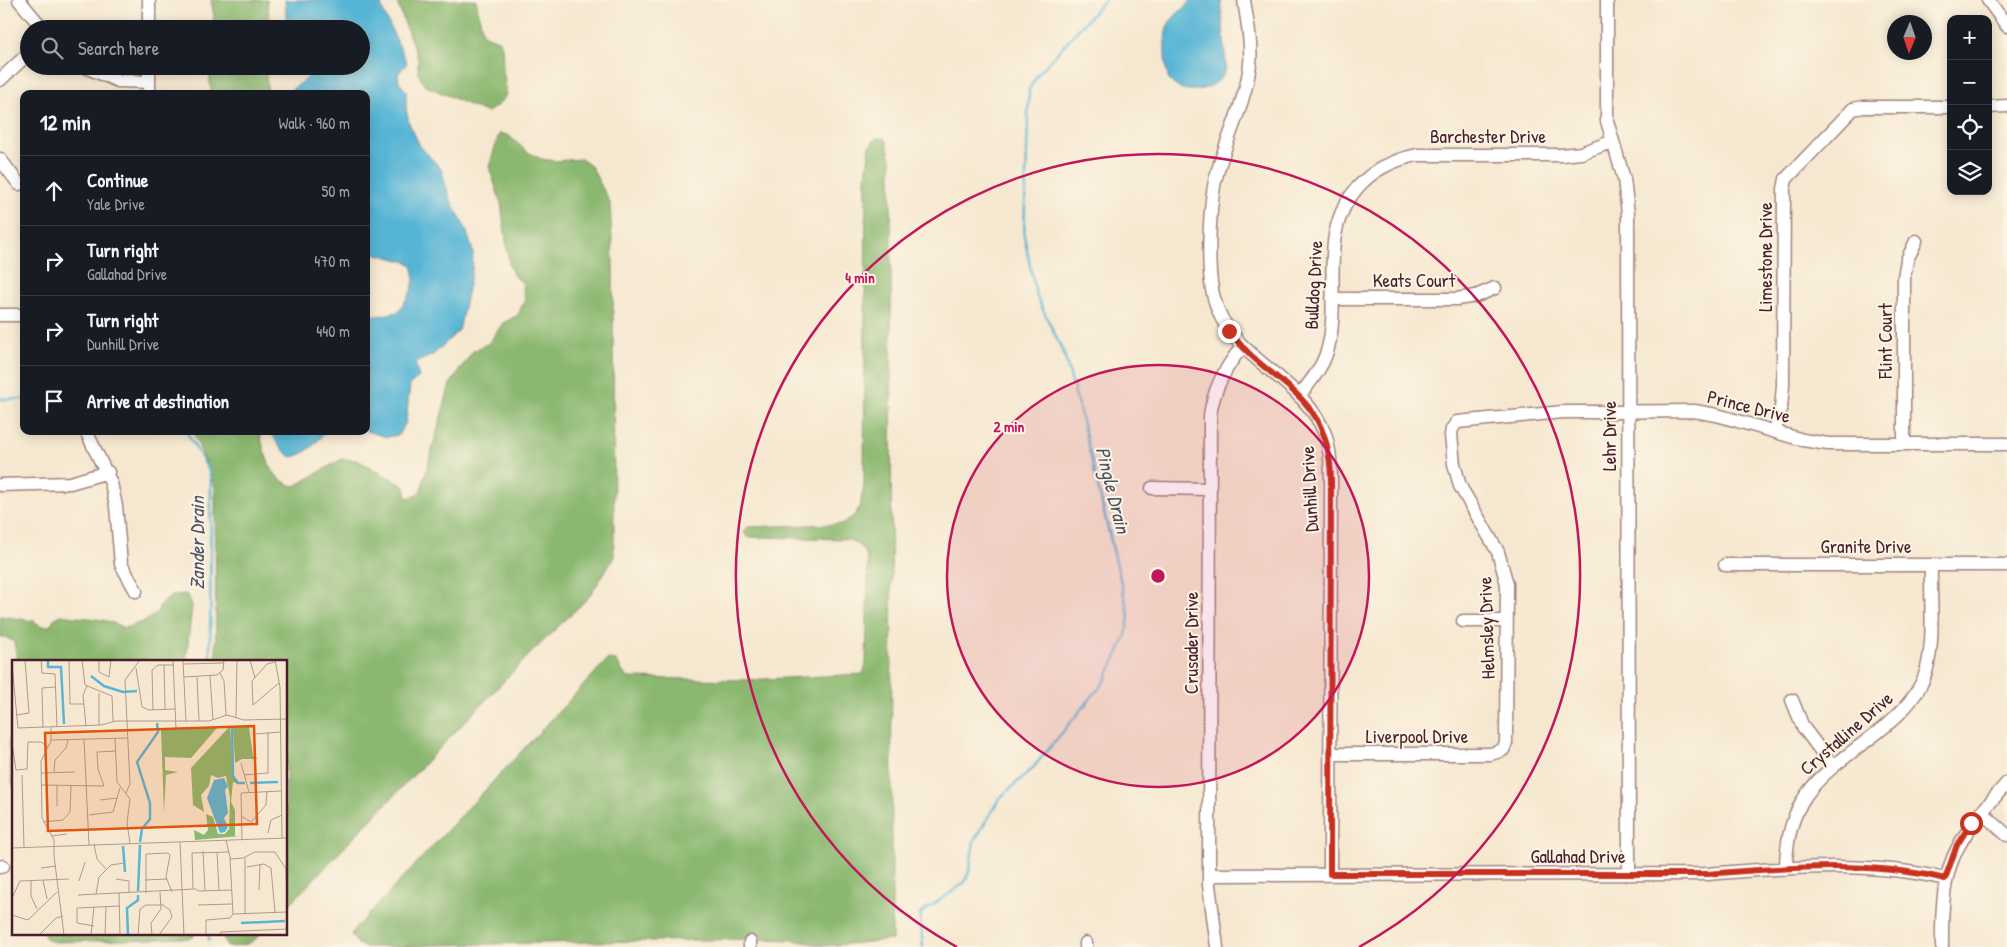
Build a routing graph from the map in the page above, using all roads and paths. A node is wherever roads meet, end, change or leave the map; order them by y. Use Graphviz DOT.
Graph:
graph roads {
  1 [pos="19,0"];
  2 [pos="148,0"];
  3 [pos="1244,0"];
  4 [pos="1607,0"];
  5 [pos="1988,0"];
  6 [pos="36,20"];
  7 [pos="149,20"];
  8 [pos="2007,26"];
  9 [pos="20,61"];
  10 [pos="106,75"];
  11 [pos="149,75"];
  12 [pos="0,80"];
  13 [pos="149,88"];
  14 [pos="2007,106"];
  15 [pos="1947,107"];
  16 [pos="1992,107"];
  17 [pos="1612,142"];
  18 [pos="0,159"];
  19 [pos="1368,177"];
  20 [pos="19,184"];
  21 [pos="1916,241"];
  22 [pos="1495,288"];
  23 [pos="1332,299"];
  24 [pos="0,315"];
  25 [pos="20,315"];
  26 [pos="1242,347"];
  27 [pos="1299,396"];
  28 [pos="1628,411"];
  29 [pos="1454,425"];
  30 [pos="1775,431"];
  31 [pos="88,435"];
  32 [pos="1904,444"];
  33 [pos="2007,444"];
  34 [pos="108,472"];
  35 [pos="0,484"];
  36 [pos="1152,488"];
  37 [pos="1210,489"];
  38 [pos="1725,565"];
  39 [pos="1931,565"];
  40 [pos="2007,565"];
  41 [pos="136,591"];
  42 [pos="1463,621"];
  43 [pos="1508,621"];
  44 [pos="1792,700"];
  45 [pos="1503,750"];
  46 [pos="1330,754"];
  47 [pos="1833,767"];
  48 [pos="2007,783"];
  49 [pos="1981,812"];
  50 [pos="2007,835"];
  51 [pos="1786,869"];
  52 [pos="1330,874"];
  53 [pos="1629,874"];
  54 [pos="1209,875"];
  55 [pos="1945,879"];
  56 [pos="1216,947"];
  57 [pos="1942,947"];
  1 -- 6 [label="street"];
  2 -- 7 [label="street"];
  3 -- 26 [label="street, Dunhill Drive"];
  4 -- 17 [label="street, Lehr Drive"];
  5 -- 8 [label="street"];
  9 -- 12 [label="street"];
  10 -- 13 [label="street"];
  11 -- 13 [label="street"];
  14 -- 16 [label="street"];
  15 -- 30 [label="street, Limestone Drive"];
  17 -- 19 [label="street, Barchester Drive"];
  17 -- 28 [label="street, Lehr Drive"];
  18 -- 20 [label="street"];
  19 -- 23 [label="street, Bulldog Drive"];
  21 -- 32 [label="street, Flint Court"];
  22 -- 23 [label="street, Keats Court"];
  23 -- 27 [label="street, Bulldog Drive"];
  24 -- 25 [label="street"];
  26 -- 27 [label="street, Dunhill Drive"];
  26 -- 37 [label="street, Crusader Drive"];
  27 -- 46 [label="street, Dunhill Drive"];
  28 -- 29 [label="street, Prince Drive"];
  28 -- 30 [label="street, Prince Drive"];
  28 -- 53 [label="street, Lehr Drive"];
  29 -- 43 [label="street, Helmsley Drive"];
  30 -- 32 [label="street, Prince Drive"];
  31 -- 34 [label="street"];
  32 -- 33 [label="street, Prince Drive"];
  34 -- 35 [label="street"];
  34 -- 41 [label="street"];
  36 -- 37 [label="street"];
  37 -- 54 [label="street, Crusader Drive"];
  38 -- 39 [label="street, Granite Drive"];
  39 -- 40 [label="street, Granite Drive"];
  39 -- 47 [label="street, Crystalline Drive"];
  42 -- 43 [label="street"];
  43 -- 45 [label="street, Helmsley Drive"];
  44 -- 47 [label="street"];
  45 -- 46 [label="street, Liverpool Drive"];
  46 -- 52 [label="street, Dunhill Drive"];
  47 -- 51 [label="street, Crystalline Drive"];
  48 -- 49 [label="street"];
  49 -- 50 [label="street"];
  49 -- 55 [label="street"];
  51 -- 53 [label="street, Gallahad Drive"];
  51 -- 55 [label="street, Gallahad Drive"];
  52 -- 53 [label="street, Gallahad Drive"];
  52 -- 54 [label="street, Gallahad Drive"];
  54 -- 56 [label="street, Crusader Drive"];
  55 -- 57 [label="street"];
}
